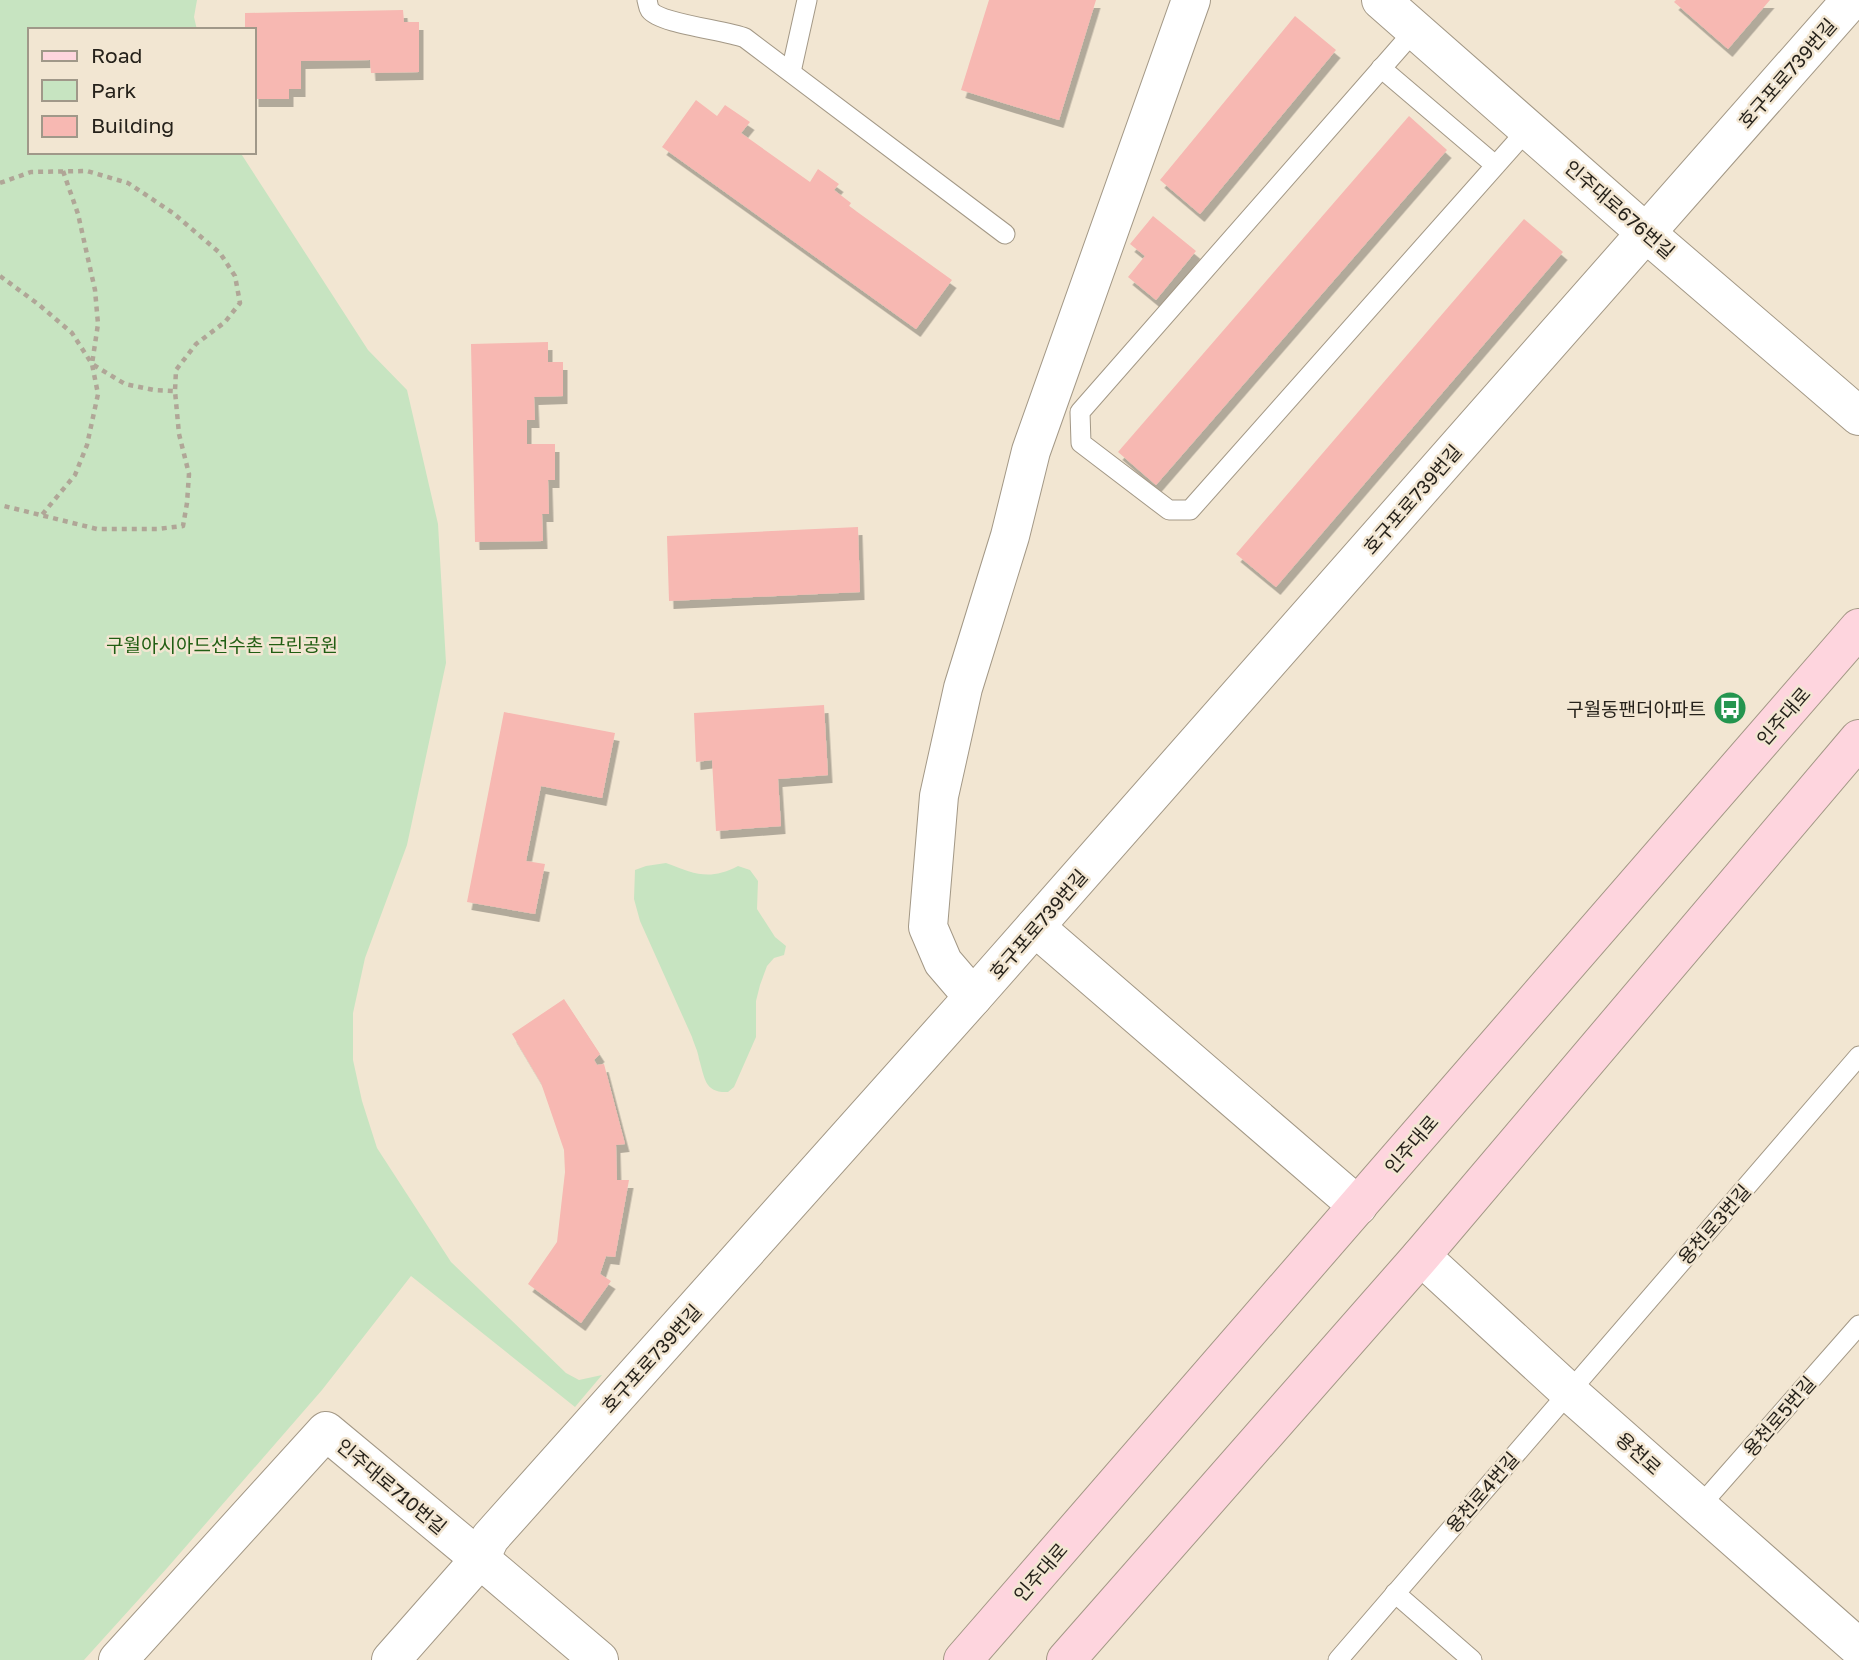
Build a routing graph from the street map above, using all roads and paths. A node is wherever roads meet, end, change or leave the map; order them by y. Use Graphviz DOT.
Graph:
graph roads {
  1 [pos="647,0"];
  2 [pos="807,0"];
  3 [pos="1191,0"];
  4 [pos="1381,0"];
  5 [pos="1851,0"];
  6 [pos="1415,30"];
  7 [pos="1381,68"];
  8 [pos="790,72"];
  9 [pos="1528,129"];
  10 [pos="1495,165"];
  11 [pos="63,171"];
  12 [pos="0,183"];
  13 [pos="1646,233"];
  14 [pos="1005,234"];
  15 [pos="0,276"];
  16 [pos="92,364"];
  17 [pos="175,391"];
  18 [pos="1859,416"];
  19 [pos="0,505"];
  20 [pos="41,516"];
  21 [pos="1859,628"];
  22 [pos="1854,756"];
  23 [pos="1035,927"];
  24 [pos="973,997"];
  25 [pos="1859,1056"];
  26 [pos="1358,1206"];
  27 [pos="1421,1256"];
  28 [pos="1859,1325"];
  29 [pos="1569,1392"];
  30 [pos="1699,1507"];
  31 [pos="480,1559"];
  32 [pos="1395,1593"];
  33 [pos="1859,1648"];
  34 [pos="118,1660"];
  35 [pos="391,1660"];
  36 [pos="599,1660"];
  37 [pos="963,1660"];
  38 [pos="1066,1660"];
  39 [pos="1338,1660"];
  40 [pos="1472,1660"];
  1 -- 8 [label="lane"];
  2 -- 8 [label="lane"];
  3 -- 24 [label="street, 호구포로739번길"];
  4 -- 6 [label="street, 인주대로676번길"];
  5 -- 13 [label="street, 호구포로739번길"];
  6 -- 7 [label="lane"];
  6 -- 9 [label="street, 인주대로676번길"];
  7 -- 10 [label="lane"];
  7 -- 10 [label="lane"];
  8 -- 14 [label="lane"];
  9 -- 10 [label="lane"];
  9 -- 13 [label="street, 인주대로676번길"];
  11 -- 12 [label="path"];
  11 -- 16 [label="path"];
  11 -- 17 [label="path"];
  13 -- 18 [label="street, 인주대로676번길"];
  13 -- 23 [label="street, 호구포로739번길"];
  15 -- 16 [label="path"];
  16 -- 17 [label="path"];
  16 -- 20 [label="path"];
  17 -- 20 [label="path"];
  19 -- 20 [label="path"];
  21 -- 26 [label="main road, 인주대로"];
  22 -- 27 [label="main road"];
  23 -- 24 [label="street, 호구포로739번길"];
  23 -- 26 [label="street"];
  24 -- 31 [label="street, 호구포로739번길"];
  25 -- 29 [label="lane, 용천로3번길"];
  26 -- 37 [label="main road, 인주대로"];
  27 -- 29 [label="street, 용천로"];
  27 -- 38 [label="main road"];
  28 -- 30 [label="lane, 용천로5번길"];
  29 -- 30 [label="street, 용천로"];
  29 -- 32 [label="lane, 용천로4번길"];
  30 -- 33 [label="street, 용천로"];
  31 -- 34 [label="street, 인주대로710번길"];
  31 -- 35 [label="street, 호구포로739번길"];
  31 -- 36 [label="street, 인주대로710번길"];
  32 -- 39 [label="lane, 용천로4번길"];
  32 -- 40 [label="lane"];
}
